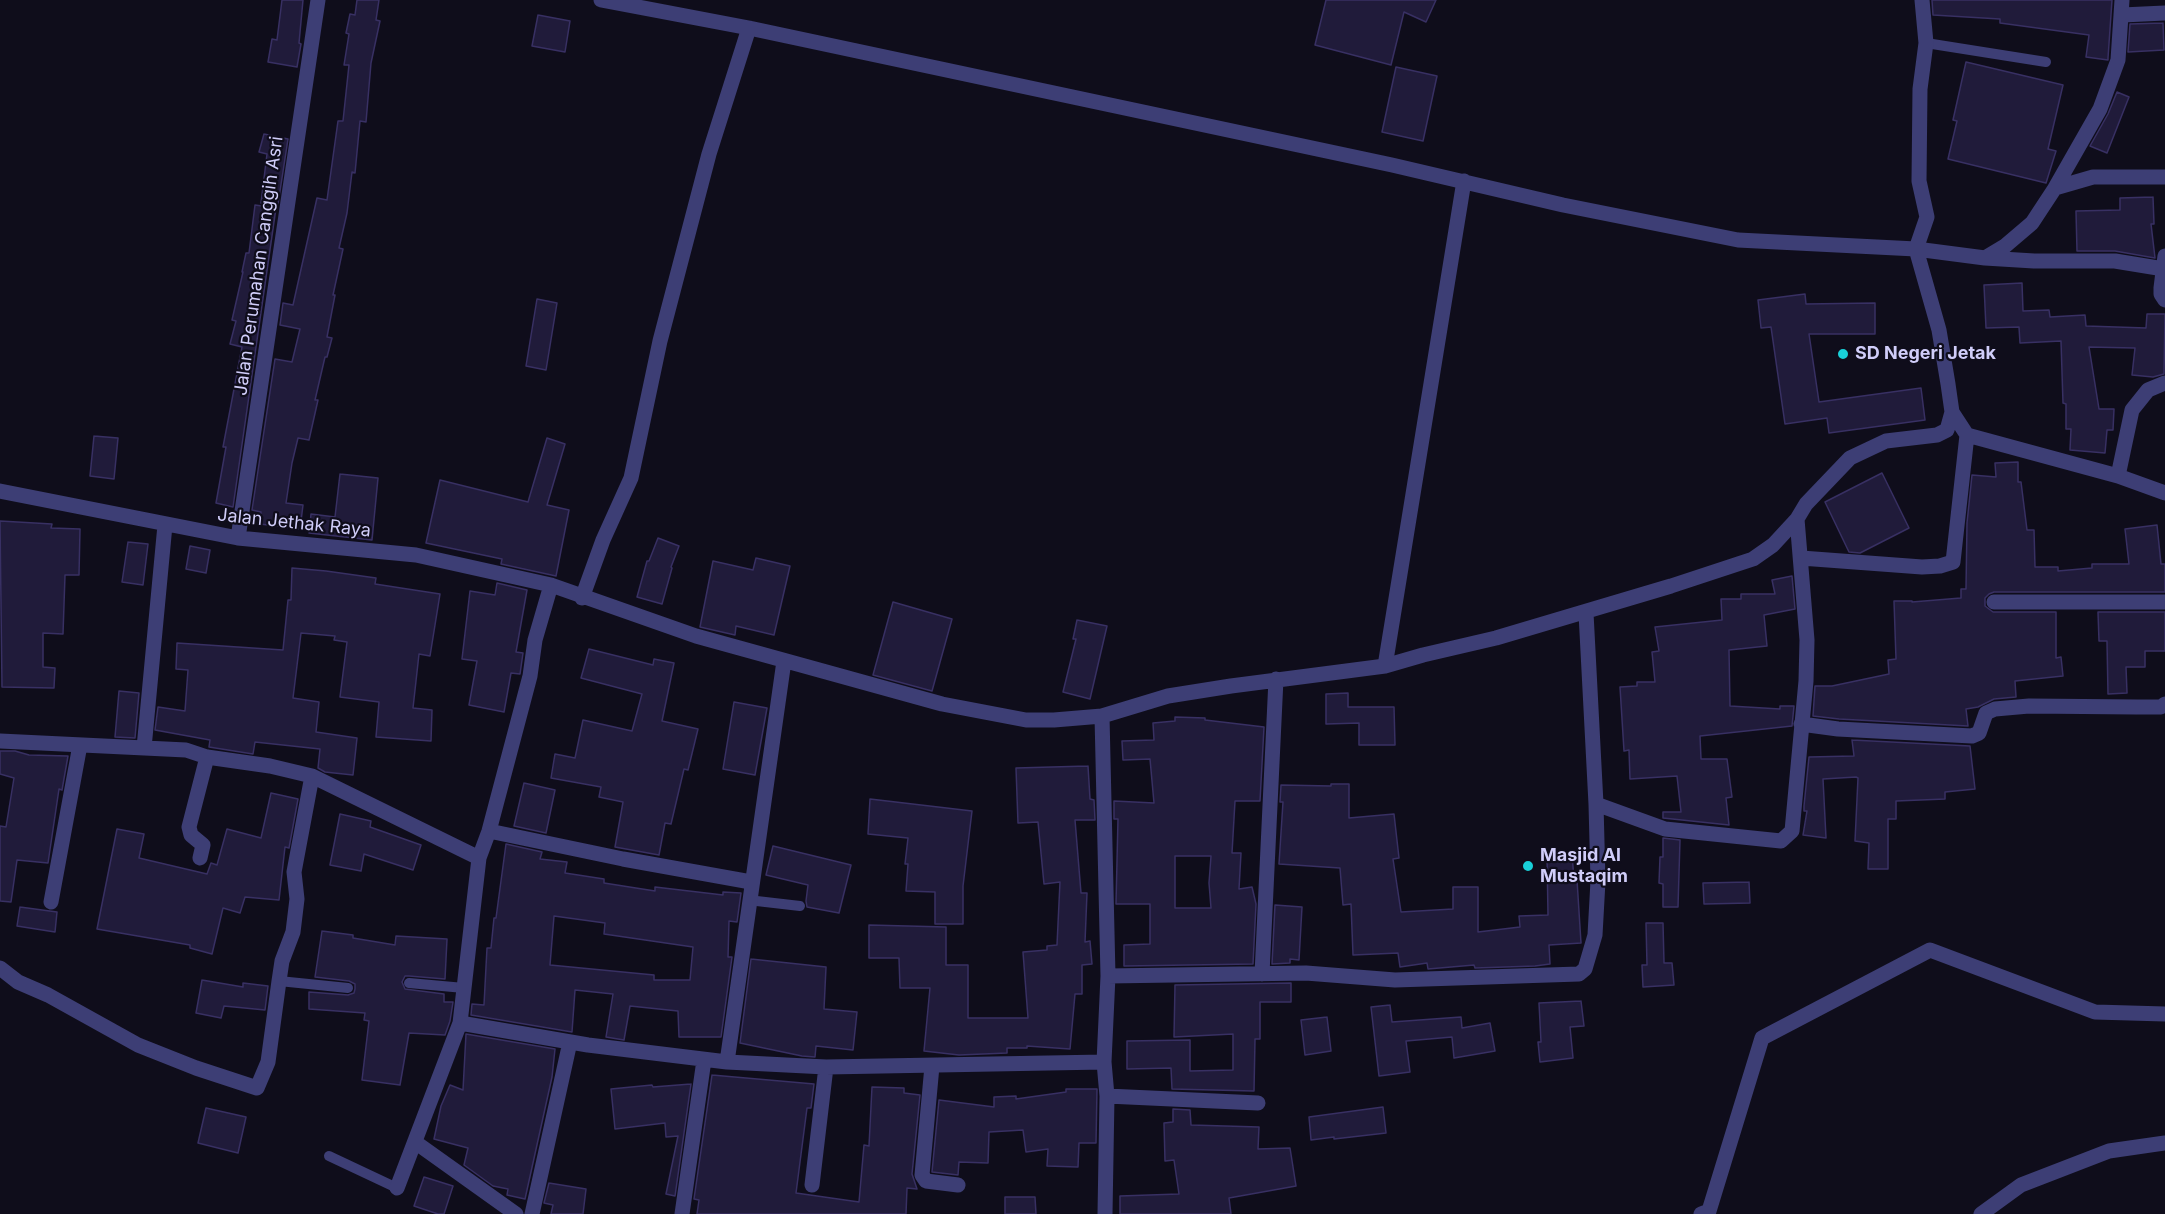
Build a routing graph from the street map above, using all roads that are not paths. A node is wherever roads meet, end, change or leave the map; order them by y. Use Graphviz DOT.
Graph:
graph roads {
  1 [pos="318,0"];
  2 [pos="601,0"];
  3 [pos="1922,0"];
  4 [pos="2122,8"];
  5 [pos="2165,13"];
  6 [pos="749,28"];
  7 [pos="1926,44"];
  8 [pos="2046,62"];
  9 [pos="2165,177"];
  10 [pos="1464,181"];
  11 [pos="2055,188"];
  12 [pos="1916,249"];
  13 [pos="1985,258"];
  14 [pos="2164,262"];
  15 [pos="2165,300"];
  16 [pos="2165,384"];
  17 [pos="1952,412"];
  18 [pos="1967,435"];
  19 [pos="2118,476"];
  20 [pos="0,491"];
  21 [pos="2165,493"];
  22 [pos="1797,519"];
  23 [pos="165,525"];
  24 [pos="238,538"];
  25 [pos="1801,558"];
  26 [pos="551,585"];
  27 [pos="582,598"];
  28 [pos="1994,602"];
  29 [pos="2165,602"];
  30 [pos="1586,612"];
  31 [pos="784,661"];
  32 [pos="1385,666"];
  33 [pos="1276,679"];
  34 [pos="2165,705"];
  35 [pos="1102,716"];
  36 [pos="1801,724"];
  37 [pos="0,741"];
  38 [pos="80,745"];
  39 [pos="144,748"];
  40 [pos="207,757"];
  41 [pos="312,776"];
  42 [pos="1596,804"];
  43 [pos="489,831"];
  44 [pos="200,858"];
  45 [pos="479,858"];
  46 [pos="751,882"];
  47 [pos="748,900"];
  48 [pos="51,902"];
  49 [pos="800,906"];
  50 [pos="0,968"];
  51 [pos="1262,975"];
  52 [pos="1108,976"];
  53 [pos="279,981"];
  54 [pos="410,983"];
  55 [pos="348,988"];
  56 [pos="464,988"];
  57 [pos="2165,1014"];
  58 [pos="460,1023"];
  59 [pos="570,1042"];
  60 [pos="704,1060"];
  61 [pos="727,1062"];
  62 [pos="1104,1062"];
  63 [pos="932,1066"];
  64 [pos="826,1067"];
  65 [pos="1107,1096"];
  66 [pos="1258,1103"];
  67 [pos="415,1142"];
  68 [pos="2165,1143"];
  69 [pos="329,1156"];
  70 [pos="812,1185"];
  71 [pos="958,1185"];
  72 [pos="397,1188"];
  73 [pos="516,1214"];
  74 [pos="532,1214"];
  75 [pos="682,1214"];
  76 [pos="1105,1214"];
  77 [pos="1701,1214"];
  78 [pos="1981,1214"];
  1 -- 24 [label="street, Jalan Perumahan Canggih Asri"];
  2 -- 6 [label="street"];
  3 -- 7 [label="street"];
  4 -- 5 [label="street"];
  4 -- 11 [label="street"];
  6 -- 10 [label="street"];
  6 -- 27 [label="street"];
  7 -- 8 [label="lane"];
  7 -- 12 [label="street"];
  9 -- 11 [label="street"];
  10 -- 12 [label="street"];
  10 -- 32 [label="street"];
  11 -- 13 [label="street"];
  12 -- 13 [label="street"];
  12 -- 17 [label="street"];
  13 -- 14 [label="street"];
  14 -- 15 [label="street"];
  16 -- 19 [label="street"];
  17 -- 18 [label="street"];
  17 -- 22 [label="street, Jalan Jethak Raya"];
  18 -- 19 [label="street"];
  18 -- 25 [label="street"];
  19 -- 21 [label="street"];
  20 -- 23 [label="street, Jalan Jethak Raya"];
  22 -- 25 [label="street"];
  22 -- 30 [label="street, Jalan Jethak Raya"];
  23 -- 24 [label="street, Jalan Jethak Raya"];
  23 -- 39 [label="street"];
  24 -- 26 [label="street, Jalan Jethak Raya"];
  25 -- 36 [label="street"];
  26 -- 27 [label="street, Jalan Jethak Raya"];
  26 -- 43 [label="street"];
  27 -- 31 [label="street, Jalan Jethak Raya"];
  28 -- 29 [label="street"];
  30 -- 32 [label="street, Jalan Jethak Raya"];
  30 -- 42 [label="street"];
  31 -- 35 [label="street, Jalan Jethak Raya"];
  31 -- 46 [label="street"];
  32 -- 33 [label="street, Jalan Jethak Raya"];
  33 -- 35 [label="street, Jalan Jethak Raya"];
  33 -- 51 [label="street"];
  34 -- 36 [label="street"];
  35 -- 52 [label="street"];
  36 -- 42 [label="street"];
  37 -- 38 [label="street"];
  38 -- 39 [label="street"];
  38 -- 48 [label="street"];
  39 -- 40 [label="street"];
  40 -- 41 [label="street"];
  40 -- 44 [label="street"];
  41 -- 45 [label="street"];
  41 -- 53 [label="street"];
  42 -- 51 [label="street"];
  43 -- 45 [label="street"];
  43 -- 46 [label="street"];
  45 -- 56 [label="street"];
  46 -- 47 [label="street"];
  47 -- 49 [label="lane"];
  47 -- 61 [label="street"];
  50 -- 53 [label="street"];
  51 -- 52 [label="street"];
  52 -- 62 [label="street"];
  53 -- 55 [label="lane"];
  54 -- 56 [label="lane"];
  56 -- 58 [label="street"];
  57 -- 77 [label="street"];
  58 -- 59 [label="street"];
  58 -- 67 [label="street"];
  59 -- 60 [label="street"];
  59 -- 74 [label="street"];
  60 -- 61 [label="street"];
  60 -- 75 [label="street"];
  61 -- 64 [label="street"];
  62 -- 63 [label="street"];
  62 -- 65 [label="street"];
  63 -- 64 [label="street"];
  63 -- 71 [label="street"];
  64 -- 70 [label="street"];
  65 -- 66 [label="street"];
  65 -- 76 [label="street"];
  67 -- 72 [label="street"];
  67 -- 73 [label="street"];
  68 -- 78 [label="street"];
  69 -- 72 [label="lane"];
}
